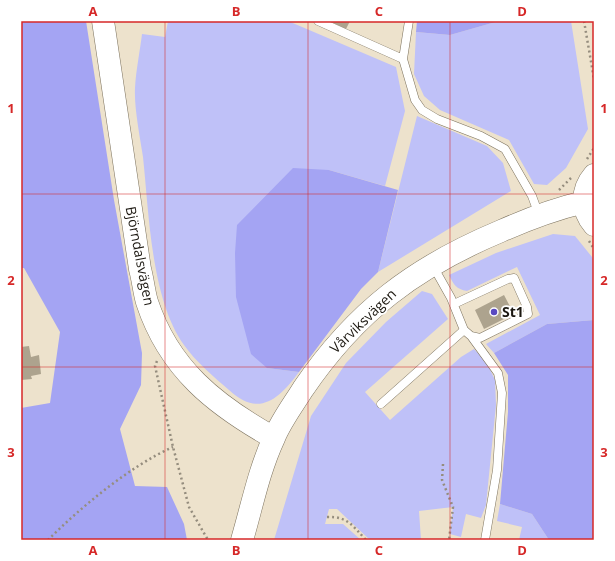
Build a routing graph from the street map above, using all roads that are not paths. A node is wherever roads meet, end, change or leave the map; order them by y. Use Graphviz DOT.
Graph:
graph roads {
  1 [pos="102,21"];
  2 [pos="318,21"];
  3 [pos="409,21"];
  4 [pos="403,59"];
  5 [pos="594,175"];
  6 [pos="584,202"];
  7 [pos="539,216"];
  8 [pos="594,225"];
  9 [pos="432,264"];
  10 [pos="454,304"];
  11 [pos="464,330"];
  12 [pos="471,336"];
  13 [pos="381,404"];
  14 [pos="274,438"];
  15 [pos="242,540"];
  16 [pos="485,540"];
  1 -- 14 [label="street, Björndalsvägen"];
  2 -- 4 [label="lane"];
  3 -- 4 [label="lane"];
  4 -- 7 [label="lane"];
  5 -- 6 [label="street"];
  6 -- 7 [label="street, Vårviksvägen"];
  6 -- 8 [label="street"];
  7 -- 9 [label="street, Vårviksvägen"];
  9 -- 10 [label="lane"];
  9 -- 14 [label="street, Vårviksvägen"];
  10 -- 11 [label="lane"];
  10 -- 12 [label="lane"];
  11 -- 12 [label="lane"];
  11 -- 13 [label="lane"];
  12 -- 16 [label="lane"];
  14 -- 15 [label="street, Vårviksvägen"];
}
